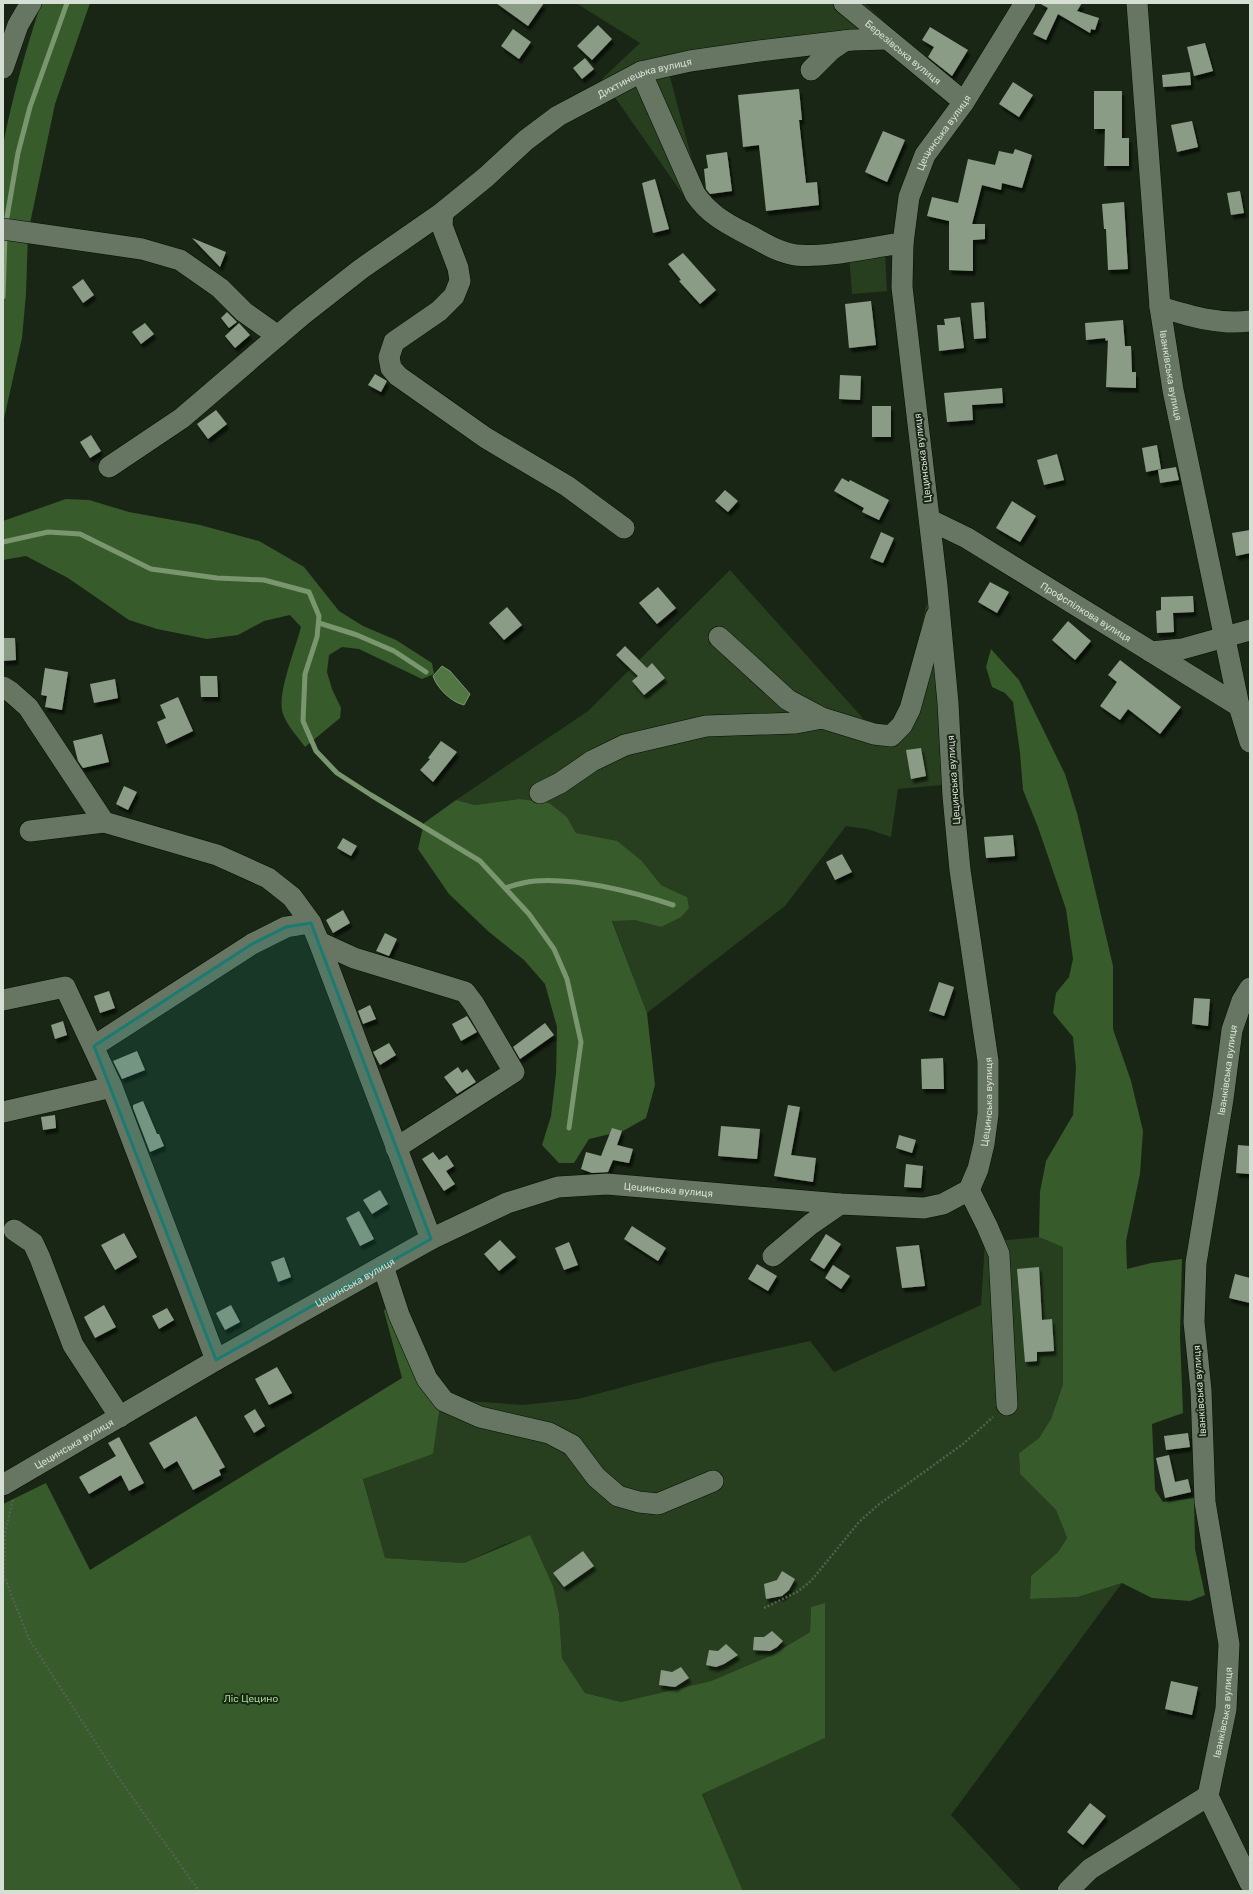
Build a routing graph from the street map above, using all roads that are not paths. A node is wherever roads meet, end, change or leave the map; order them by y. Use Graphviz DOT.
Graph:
graph roads {
  1 [pos="31,3"];
  2 [pos="844,3"];
  3 [pos="1025,3"];
  4 [pos="1137,3"];
  5 [pos="887,39"];
  6 [pos="844,41"];
  7 [pos="3,68"];
  8 [pos="812,70"];
  9 [pos="641,72"];
  10 [pos="964,102"];
  11 [pos="443,212"];
  12 [pos="3,229"];
  13 [pos="903,243"];
  14 [pos="1160,307"];
  15 [pos="1250,321"];
  16 [pos="278,336"];
  17 [pos="109,467"];
  18 [pos="930,520"];
  19 [pos="624,528"];
  20 [pos="939,608"];
  21 [pos="1250,630"];
  22 [pos="1225,636"];
  23 [pos="719,637"];
  24 [pos="1151,652"];
  25 [pos="3,687"];
  26 [pos="1239,706"];
  27 [pos="822,718"];
  28 [pos="1250,742"];
  29 [pos="540,793"];
  30 [pos="104,822"];
  31 [pos="30,831"];
  32 [pos="311,923"];
  33 [pos="319,942"];
  34 [pos="1250,988"];
  35 [pos="3,1000"];
  36 [pos="94,1046"];
  37 [pos="112,1087"];
  38 [pos="3,1112"];
  39 [pos="396,1148"];
  40 [pos="969,1190"];
  41 [pos="840,1204"];
  42 [pos="14,1230"];
  43 [pos="431,1239"];
  44 [pos="773,1256"];
  45 [pos="384,1266"];
  46 [pos="216,1360"];
  47 [pos="1007,1405"];
  48 [pos="120,1417"];
  49 [pos="10,1481"];
  50 [pos="712,1481"];
  51 [pos="1208,1796"];
  52 [pos="1250,1884"];
  53 [pos="1068,1891"];
  1 -- 7 [label="street"];
  2 -- 5 [label="street, Березівська вулиця"];
  3 -- 10 [label="street, Цецинська вулиця"];
  4 -- 14 [label="street, Іванківська вулиця"];
  5 -- 6 [label="street, Дихтинецька вулиця"];
  5 -- 10 [label="street, Березівська вулиця"];
  6 -- 8 [label="street"];
  6 -- 9 [label="street, Дихтинецька вулиця"];
  9 -- 11 [label="street, Дихтинецька вулиця"];
  9 -- 13 [label="street"];
  10 -- 13 [label="street, Цецинська вулиця"];
  11 -- 16 [label="street, Дихтинецька вулиця"];
  11 -- 19 [label="street"];
  12 -- 16 [label="street"];
  13 -- 18 [label="street, Цецинська вулиця"];
  14 -- 15 [label="street"];
  14 -- 22 [label="street, Іванківська вулиця"];
  16 -- 17 [label="street, Дихтинецька вулиця"];
  18 -- 20 [label="street, Цецинська вулиця"];
  18 -- 24 [label="street, Профспілкова вулиця"];
  20 -- 27 [label="street"];
  20 -- 40 [label="street, Цецинська вулиця"];
  21 -- 22 [label="street"];
  22 -- 24 [label="street"];
  22 -- 26 [label="street, Іванківська вулиця"];
  23 -- 27 [label="street"];
  24 -- 26 [label="street, Профспілкова вулиця"];
  25 -- 30 [label="street"];
  26 -- 28 [label="street, Іванківська вулиця"];
  27 -- 29 [label="street"];
  30 -- 31 [label="street"];
  30 -- 32 [label="street"];
  32 -- 33 [label="street"];
  32 -- 36 [label="street"];
  33 -- 39 [label="street"];
  33 -- 39 [label="street"];
  34 -- 51 [label="street, Іванківська вулиця"];
  35 -- 36 [label="street"];
  36 -- 37 [label="street"];
  37 -- 38 [label="street"];
  37 -- 46 [label="street"];
  39 -- 43 [label="street"];
  40 -- 41 [label="street, Цецинська вулиця"];
  40 -- 47 [label="street"];
  41 -- 43 [label="street, Цецинська вулиця"];
  41 -- 44 [label="street"];
  42 -- 48 [label="street"];
  43 -- 45 [label="street, Цецинська вулиця"];
  45 -- 46 [label="street, Цецинська вулиця"];
  45 -- 50 [label="street"];
  46 -- 48 [label="street, Цецинська вулиця"];
  48 -- 49 [label="street, Цецинська вулиця"];
  51 -- 52 [label="street"];
  51 -- 53 [label="street"];
}
